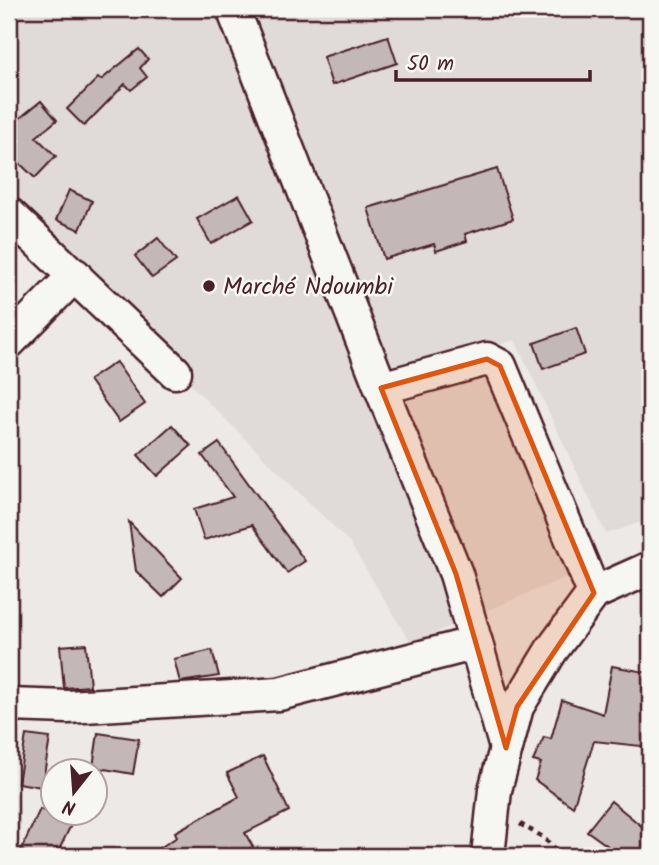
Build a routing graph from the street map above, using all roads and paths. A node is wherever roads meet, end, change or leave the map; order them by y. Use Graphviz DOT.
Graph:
graph roads {
  1 [pos="233,9"];
  2 [pos="9,214"];
  3 [pos="75,275"];
  4 [pos="9,342"];
  5 [pos="175,372"];
  6 [pos="381,388"];
  7 [pos="650,568"];
  8 [pos="594,593"];
  9 [pos="476,643"];
  10 [pos="9,705"];
  11 [pos="506,748"];
  12 [pos="493,808"];
  13 [pos="488,856"];
  14 [pos="564,856"];
  1 -- 6 [label="street"];
  2 -- 3 [label="street"];
  3 -- 4 [label="street"];
  3 -- 5 [label="street"];
  6 -- 8 [label="street"];
  6 -- 9 [label="street"];
  7 -- 8 [label="street"];
  8 -- 11 [label="street"];
  9 -- 10 [label="street"];
  9 -- 11 [label="street"];
  11 -- 12 [label="street"];
  12 -- 13 [label="street"];
  12 -- 14 [label="path"];
}
